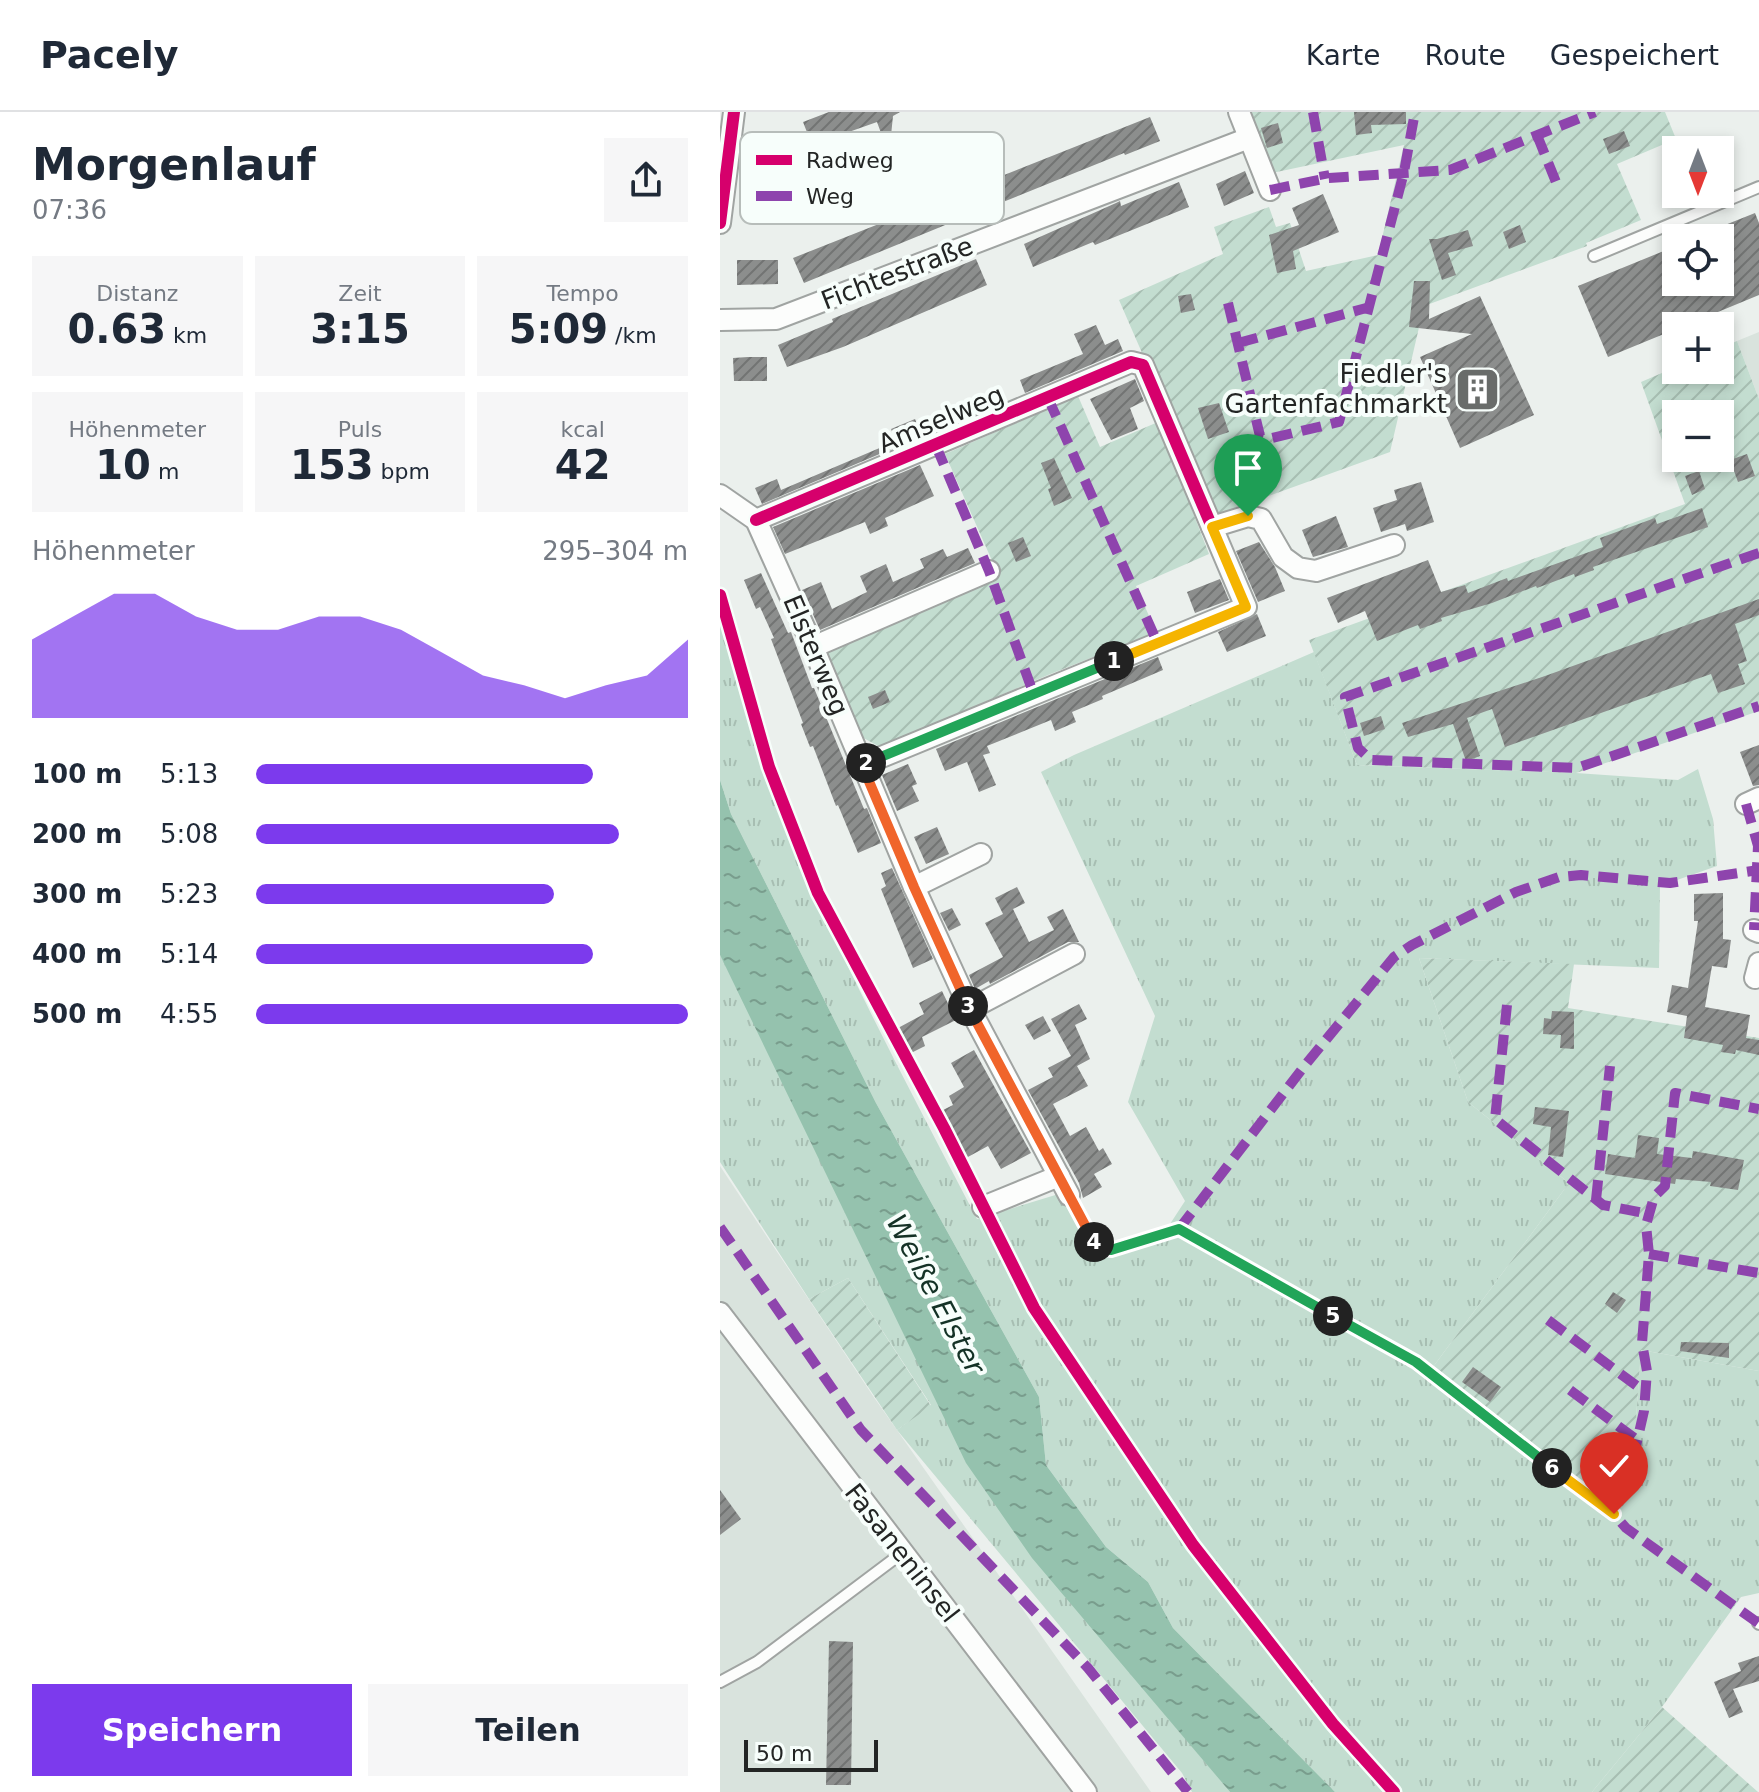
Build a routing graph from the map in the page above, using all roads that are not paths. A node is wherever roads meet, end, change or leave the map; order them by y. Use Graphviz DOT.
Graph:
graph roads {
  1 [pos="734,112"];
  2 [pos="1239,112"];
  3 [pos="1249,138"];
  4 [pos="1759,187"];
  5 [pos="1270,190"];
  6 [pos="720,223"];
  7 [pos="1594,256"];
  8 [pos="720,320"];
  9 [pos="720,495"];
  10 [pos="756,520"];
  11 [pos="1212,527"];
  12 [pos="1394,545"];
  13 [pos="989,571"];
  14 [pos="813,647"];
  15 [pos="862,765"];
  16 [pos="981,854"];
  17 [pos="914,887"];
  18 [pos="1074,954"];
  19 [pos="970,1009"];
  20 [pos="1059,1176"];
  21 [pos="1069,1195"];
  22 [pos="983,1207"];
  23 [pos="720,1313"];
  24 [pos="902,1553"];
  25 [pos="720,1682"];
  26 [pos="1086,1792"];
  1 -- 6 [label="street"];
  2 -- 3 [label="street"];
  3 -- 5 [label="street"];
  3 -- 8 [label="street, Fichtestraße"];
  4 -- 7 [label="lane"];
  9 -- 10 [label="street"];
  10 -- 11 [label="street, Amselweg"];
  10 -- 14 [label="street, Elsterweg"];
  11 -- 12 [label="street"];
  11 -- 15 [label="street"];
  13 -- 14 [label="street"];
  14 -- 15 [label="street, Elsterweg"];
  15 -- 17 [label="street, Elsterweg"];
  16 -- 17 [label="street"];
  17 -- 19 [label="street, Elsterweg"];
  18 -- 19 [label="street"];
  19 -- 20 [label="street, Elsterweg"];
  20 -- 21 [label="street, Elsterweg"];
  20 -- 22 [label="street"];
  23 -- 24 [label="street, Fasaneninsel"];
  24 -- 25 [label="lane"];
  24 -- 26 [label="street, Fasaneninsel"];
}
